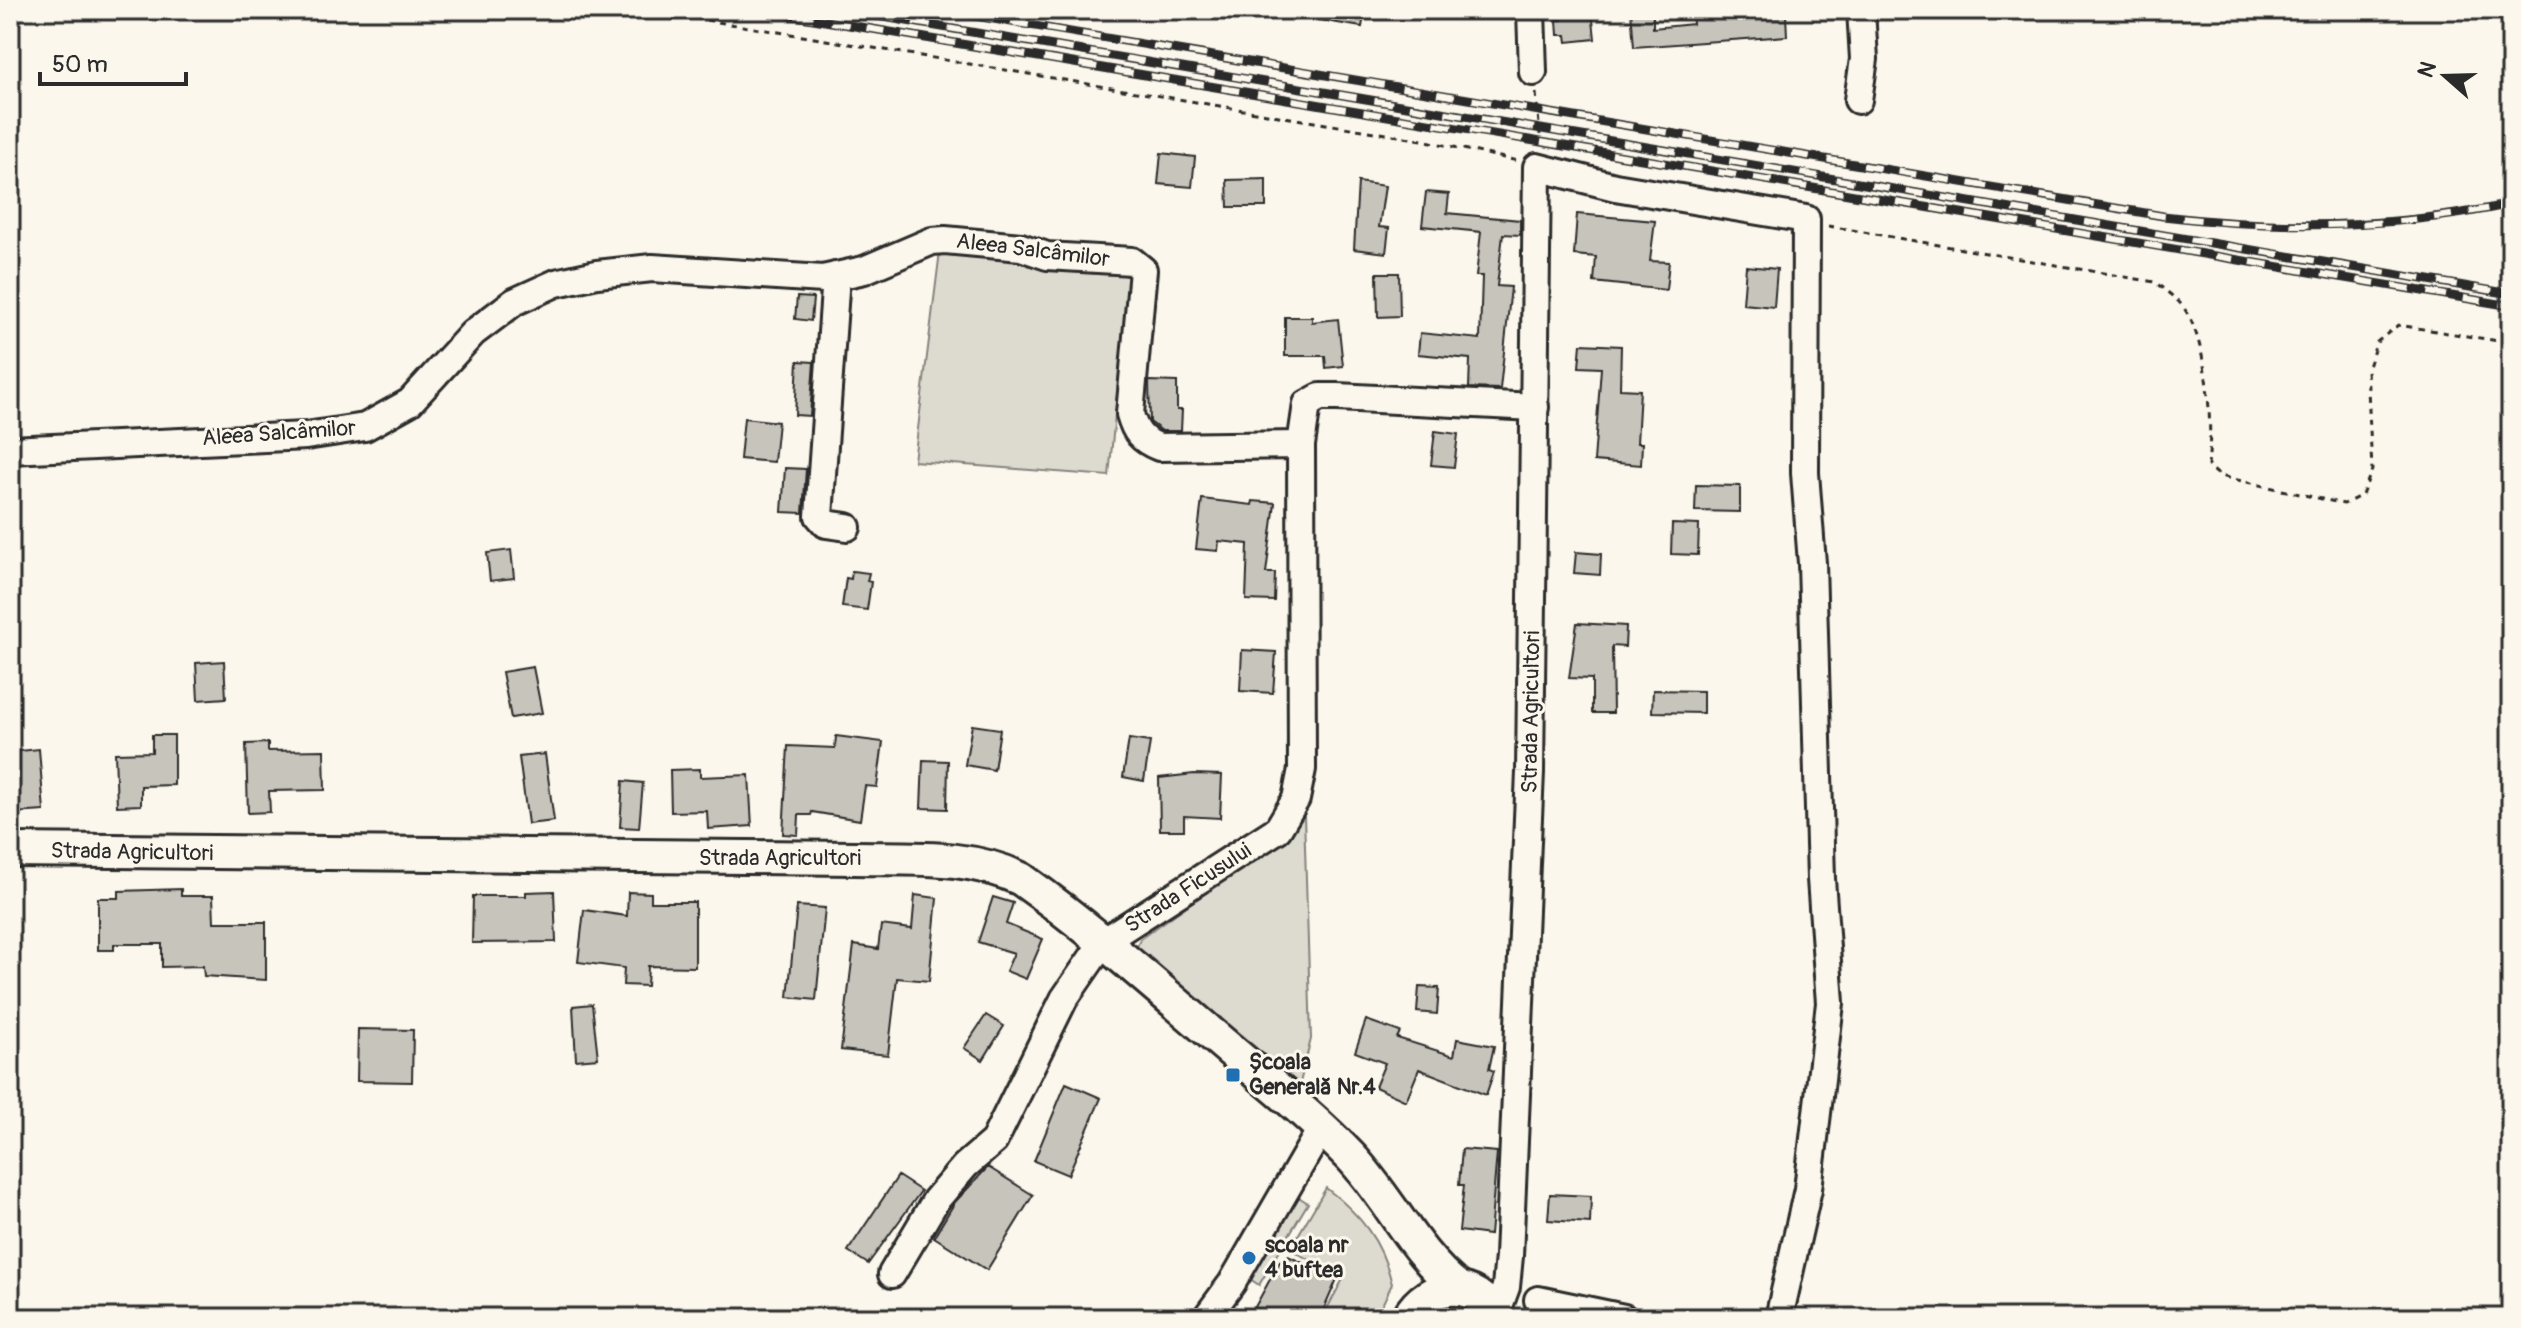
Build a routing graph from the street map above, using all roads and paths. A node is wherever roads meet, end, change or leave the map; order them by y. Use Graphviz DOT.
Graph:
graph roads {
  1 [pos="647,10"];
  2 [pos="1531,10"];
  3 [pos="1861,10"];
  4 [pos="1533,72"];
  5 [pos="1858,100"];
  6 [pos="1537,167"];
  7 [pos="1806,219"];
  8 [pos="836,276"];
  9 [pos="2511,343"];
  10 [pos="1535,407"];
  11 [pos="1301,445"];
  12 [pos="10,450"];
  13 [pos="847,527"];
  14 [pos="10,850"];
  15 [pos="1104,941"];
  16 [pos="1321,1129"];
  17 [pos="1406,1233"];
  18 [pos="1509,1256"];
  19 [pos="892,1274"];
  20 [pos="1465,1290"];
  21 [pos="1538,1300"];
  22 [pos="1413,1310"];
  23 [pos="1206,1318"];
  24 [pos="1495,1318"];
  25 [pos="1624,1318"];
  26 [pos="1779,1318"];
  1 -- 6 [label="path"];
  2 -- 4 [label="street"];
  3 -- 5 [label="street"];
  4 -- 6 [label="path"];
  6 -- 7 [label="street"];
  6 -- 10 [label="street, Strada Agricultori"];
  7 -- 9 [label="path"];
  7 -- 26 [label="street"];
  8 -- 11 [label="street, Aleea Salcâmilor"];
  8 -- 12 [label="street, Aleea Salcâmilor"];
  8 -- 13 [label="street"];
  10 -- 11 [label="street"];
  10 -- 18 [label="street, Strada Agricultori"];
  11 -- 15 [label="street, Strada Ficusului"];
  14 -- 15 [label="main road, Strada Agricultori"];
  15 -- 16 [label="main road, Strada Agricultori"];
  15 -- 19 [label="street, Strada Ficusului"];
  16 -- 17 [label="main road, Strada Agricultori"];
  16 -- 23 [label="street"];
  17 -- 20 [label="main road, Strada Agricultori"];
  17 -- 22 [label="main road, Strada Agricultori"];
  18 -- 20 [label="street"];
  18 -- 24 [label="street, Strada Agricultori"];
  20 -- 22 [label="main road"];
  20 -- 24 [label="main road, Strada Agricultori"];
  21 -- 25 [label="street"];
}
